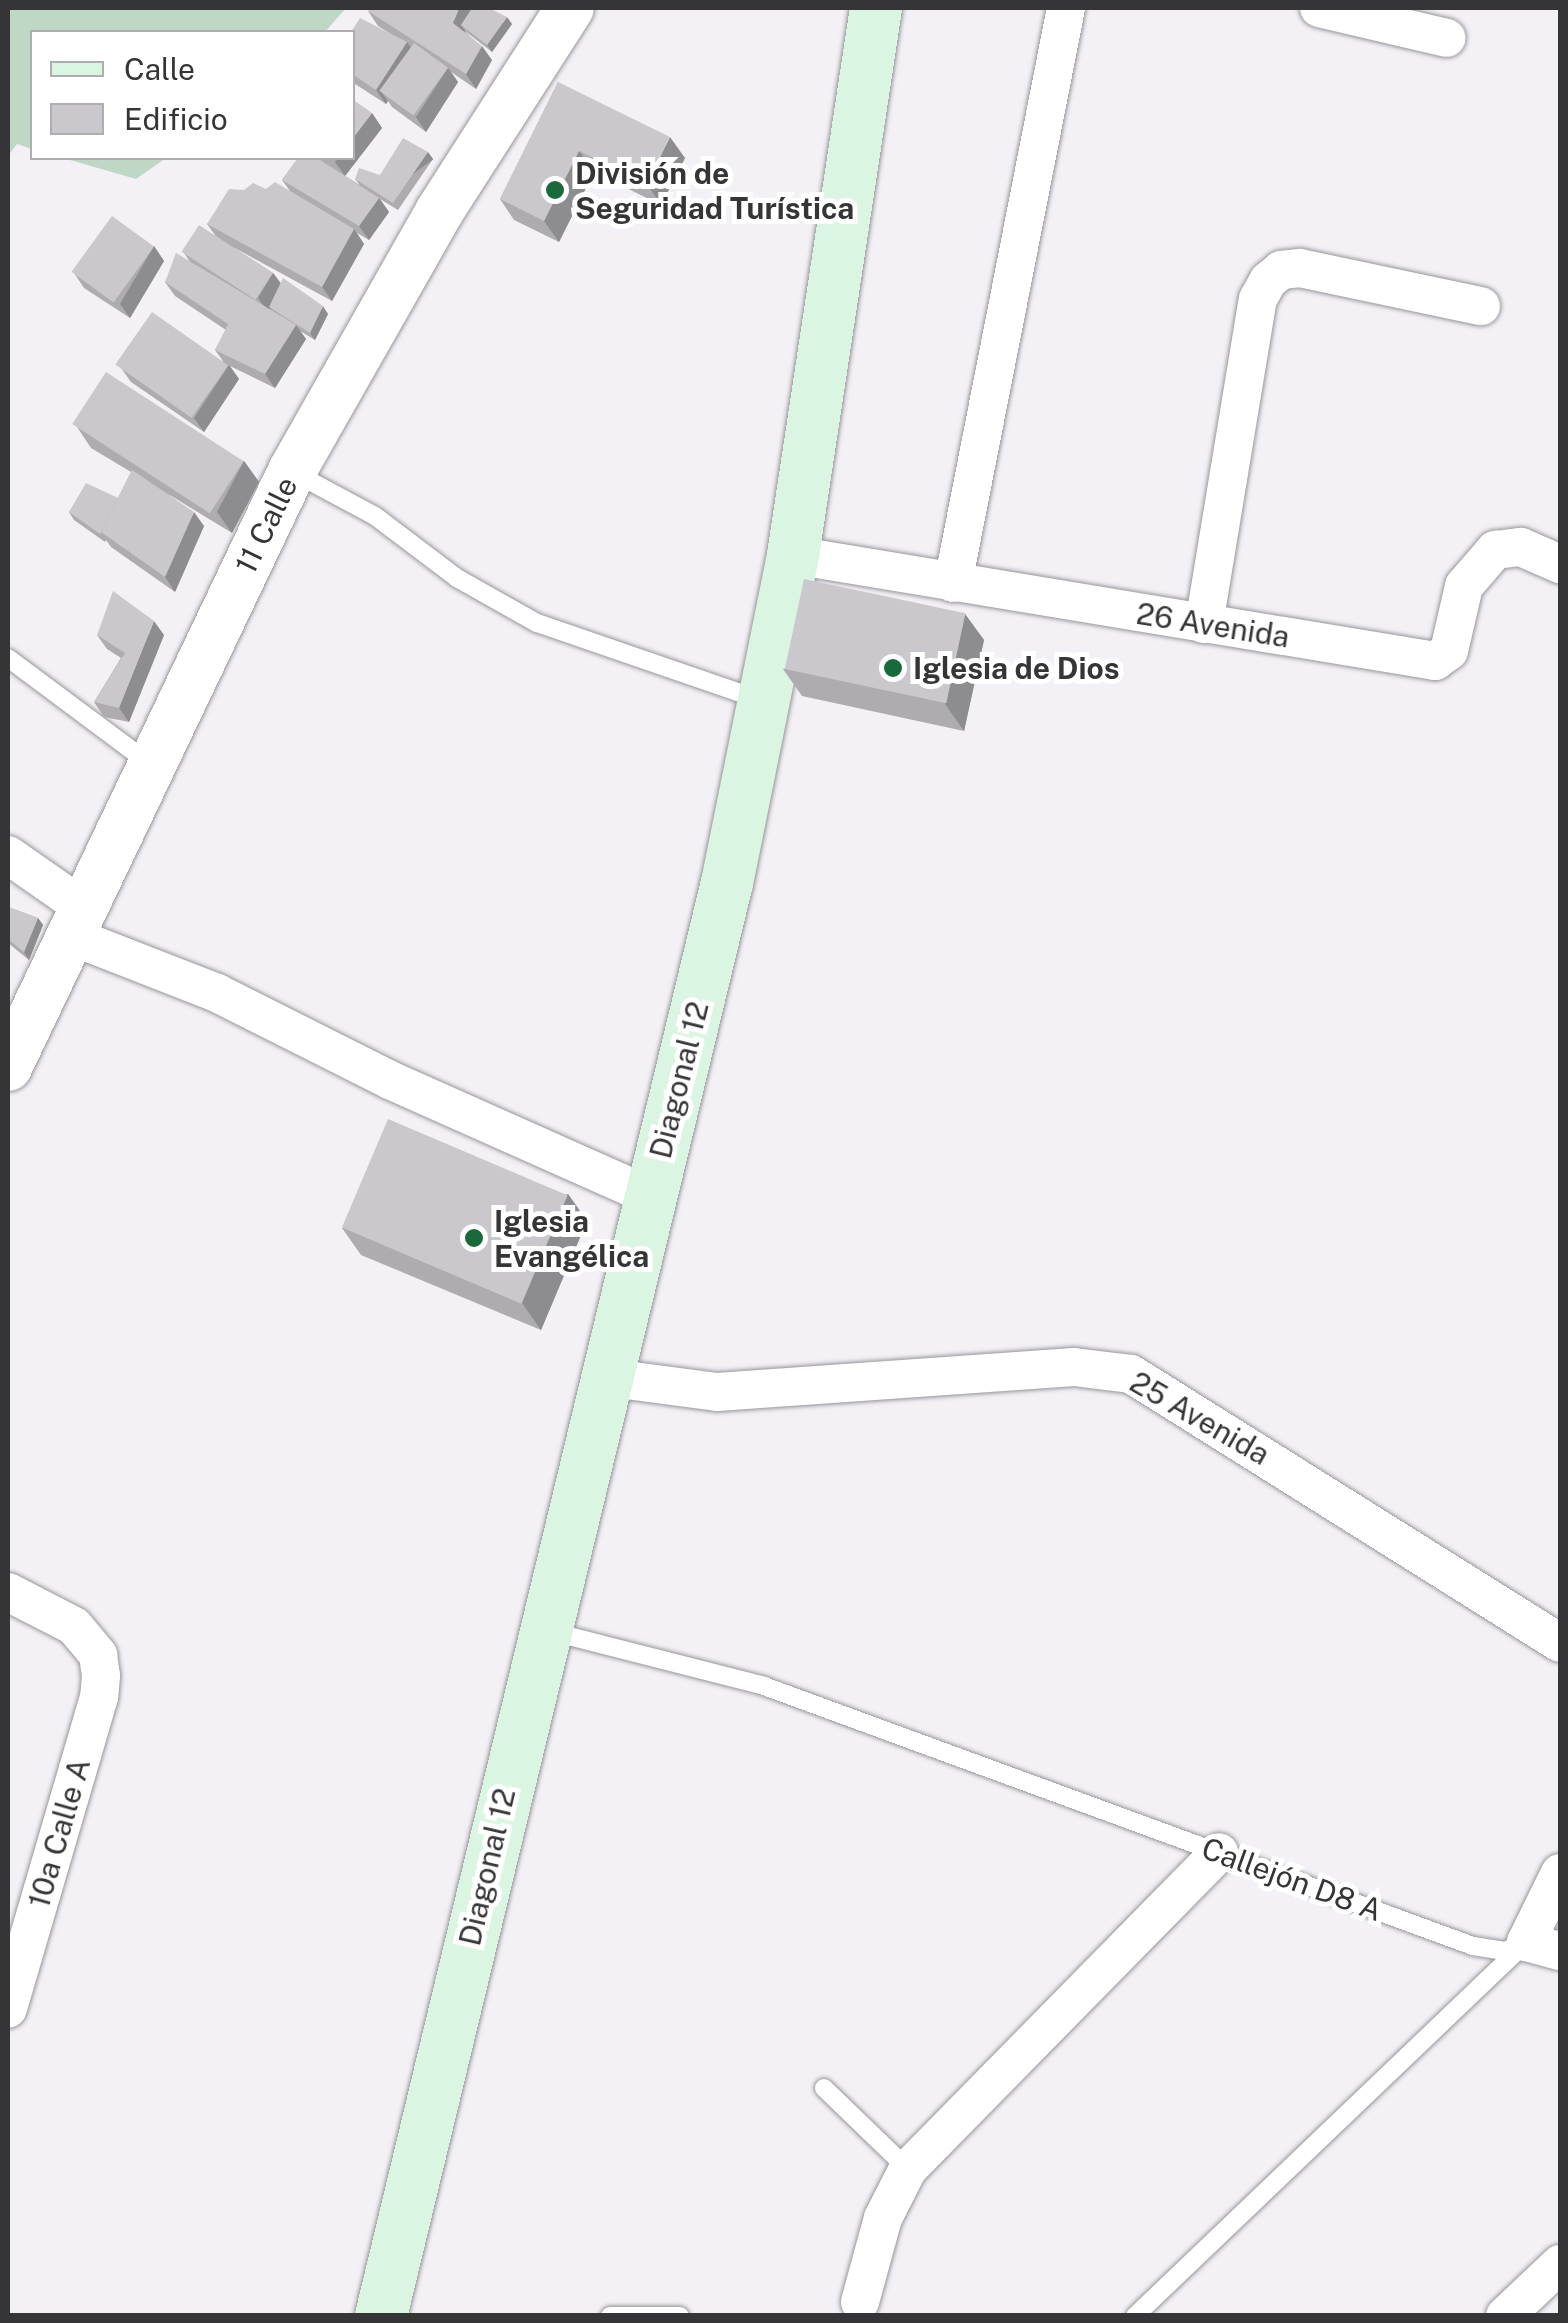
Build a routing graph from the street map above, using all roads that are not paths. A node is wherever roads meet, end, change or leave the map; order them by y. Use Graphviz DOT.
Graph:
graph roads {
  1 [pos="570,8"];
  2 [pos="876,8"];
  3 [pos="1066,8"];
  4 [pos="1319,8"];
  5 [pos="1448,38"];
  6 [pos="1481,306"];
  7 [pos="292,471"];
  8 [pos="793,555"];
  9 [pos="1560,564"];
  10 [pos="953,583"];
  11 [pos="1204,624"];
  12 [pos="8,658"];
  13 [pos="766,701"];
  14 [pos="153,766"];
  15 [pos="8,855"];
  16 [pos="77,922"];
  17 [pos="11,1052"];
  18 [pos="651,1196"];
  19 [pos="611,1378"];
  20 [pos="8,1592"];
  21 [pos="544,1630"];
  22 [pos="1560,1643"];
  23 [pos="1219,1852"];
  24 [pos="1560,1874"];
  25 [pos="1544,1946"];
  26 [pos="8,2009"];
  27 [pos="824,2088"];
  28 [pos="908,2169"];
  29 [pos="1560,2264"];
  30 [pos="860,2302"];
  31 [pos="381,2316"];
  32 [pos="610,2316"];
  33 [pos="680,2316"];
  34 [pos="1135,2316"];
  35 [pos="1505,2316"];
  1 -- 7 [label="street, 11 Calle"];
  2 -- 8 [label="main road, Diagonal 12"];
  3 -- 10 [label="street"];
  4 -- 5 [label="street"];
  6 -- 11 [label="street"];
  7 -- 13 [label="lane"];
  7 -- 14 [label="street, 11 Calle"];
  8 -- 10 [label="street, 26 Avenida"];
  8 -- 13 [label="main road, Diagonal 12"];
  9 -- 11 [label="street, 26 Avenida"];
  10 -- 11 [label="street, 26 Avenida"];
  12 -- 14 [label="lane"];
  13 -- 18 [label="main road, Diagonal 12"];
  14 -- 16 [label="street, 11 Calle"];
  15 -- 16 [label="street"];
  16 -- 17 [label="street, 11 Calle"];
  16 -- 18 [label="street"];
  18 -- 19 [label="main road, Diagonal 12"];
  19 -- 21 [label="main road, Diagonal 12"];
  19 -- 22 [label="street, 25 Avenida"];
  20 -- 26 [label="street, 10a Calle A"];
  21 -- 23 [label="lane, Callejón D8 A"];
  21 -- 31 [label="main road, Diagonal 12"];
  23 -- 25 [label="lane, Callejón D8 A"];
  23 -- 28 [label="street"];
  24 -- 25 [label="street"];
  25 -- 34 [label="lane"];
  27 -- 28 [label="lane"];
  28 -- 30 [label="street"];
  29 -- 35 [label="street"];
  32 -- 33 [label="lane"];
}
